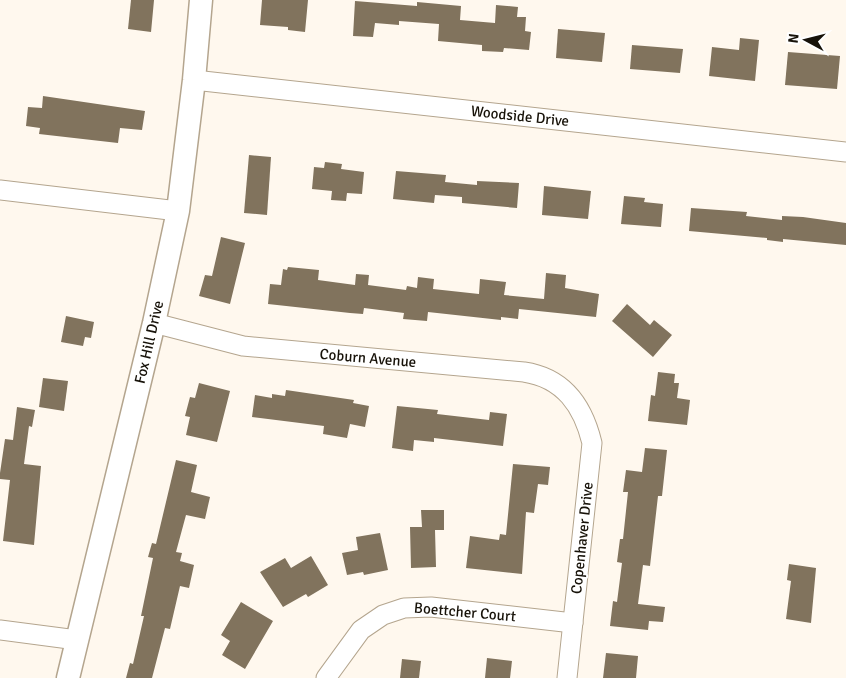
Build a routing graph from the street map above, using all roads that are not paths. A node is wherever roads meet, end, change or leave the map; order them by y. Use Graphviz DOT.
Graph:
graph roads {
  1 [pos="201,0"];
  2 [pos="194,80"];
  3 [pos="846,152"];
  4 [pos="0,190"];
  5 [pos="178,211"];
  6 [pos="154,323"];
  7 [pos="576,401"];
  8 [pos="573,623"];
  9 [pos="0,630"];
  10 [pos="77,640"];
  11 [pos="68,678"];
  12 [pos="326,678"];
  13 [pos="567,678"];
  1 -- 2 [label="street, Fox Hill Drive"];
  2 -- 3 [label="street, Woodside Drive"];
  2 -- 5 [label="street, Fox Hill Drive"];
  4 -- 5 [label="street"];
  5 -- 6 [label="street, Fox Hill Drive"];
  6 -- 7 [label="street, Coburn Avenue"];
  6 -- 10 [label="street, Fox Hill Drive"];
  7 -- 8 [label="street, Copenhaver Drive"];
  8 -- 12 [label="street, Boettcher Court"];
  8 -- 13 [label="street, Copenhaver Drive"];
  9 -- 10 [label="street"];
  10 -- 11 [label="street, Fox Hill Drive"];
}
